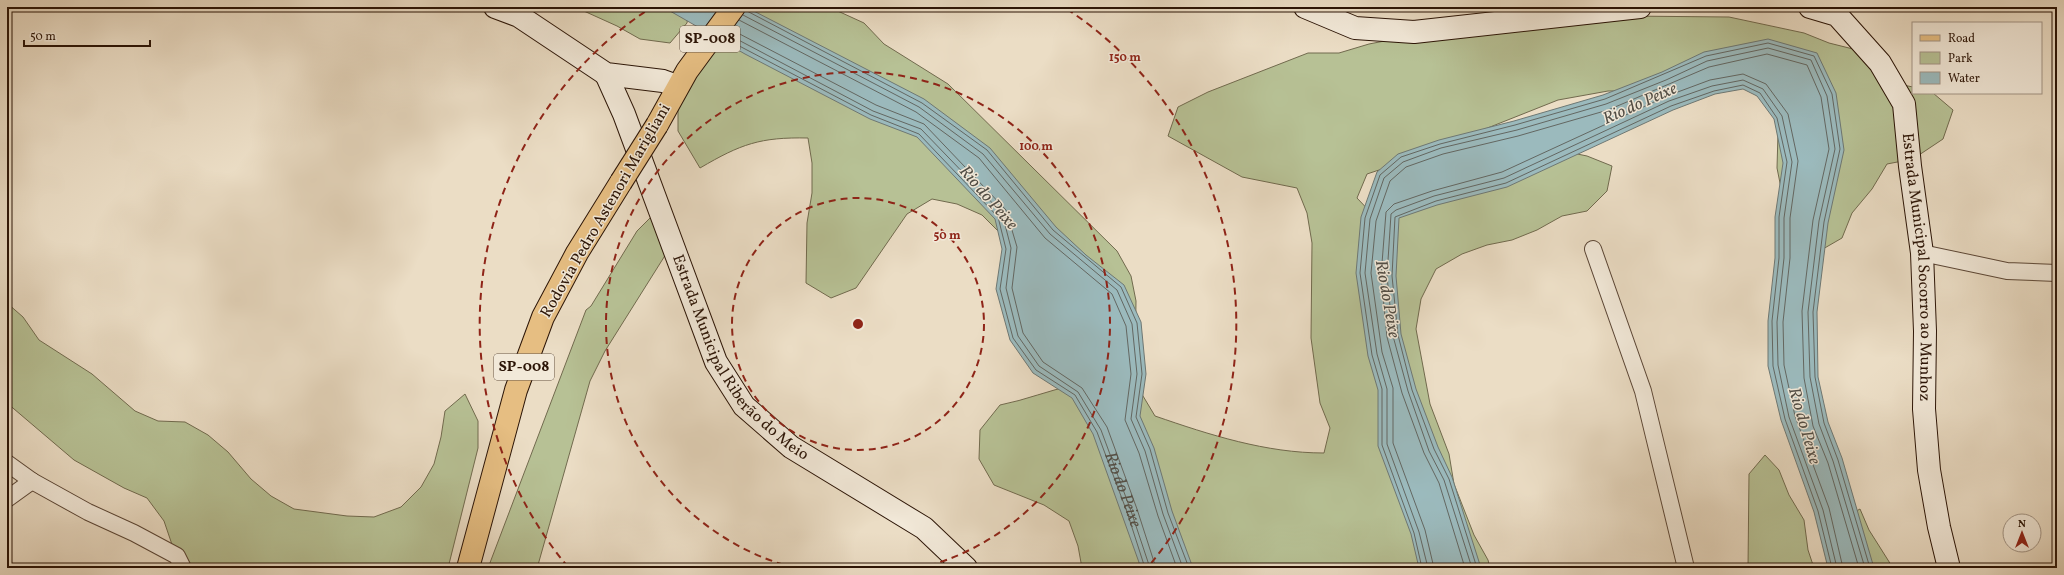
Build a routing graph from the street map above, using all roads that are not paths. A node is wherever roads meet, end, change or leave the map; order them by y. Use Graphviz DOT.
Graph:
graph roads {
  1 [pos="495,7"];
  2 [pos="734,7"];
  3 [pos="1305,7"];
  4 [pos="1640,7"];
  5 [pos="1810,7"];
  6 [pos="606,74"];
  7 [pos="682,79"];
  8 [pos="1593,249"];
  9 [pos="1922,253"];
  10 [pos="2057,274"];
  11 [pos="7,463"];
  12 [pos="32,481"];
  13 [pos="7,499"];
  14 [pos="183,568"];
  15 [pos="468,568"];
  16 [pos="966,568"];
  17 [pos="1686,568"];
  18 [pos="1949,568"];
  1 -- 6 [label="street"];
  2 -- 7 [label="main road, Rodovia Pedro Astenori Marigliani / SP-008"];
  3 -- 4 [label="street"];
  5 -- 9 [label="street, Estrada Municipal Socorro ao Munhoz"];
  6 -- 7 [label="street"];
  6 -- 16 [label="street, Estrada Municipal Riberão do Meio"];
  7 -- 15 [label="main road, Rodovia Pedro Astenori Marigliani / SP-008, bridge"];
  8 -- 17 [label="street"];
  9 -- 10 [label="street"];
  9 -- 18 [label="street, Estrada Municipal Socorro ao Munhoz"];
  11 -- 12 [label="street"];
  12 -- 13 [label="street"];
  12 -- 14 [label="street"];
}
